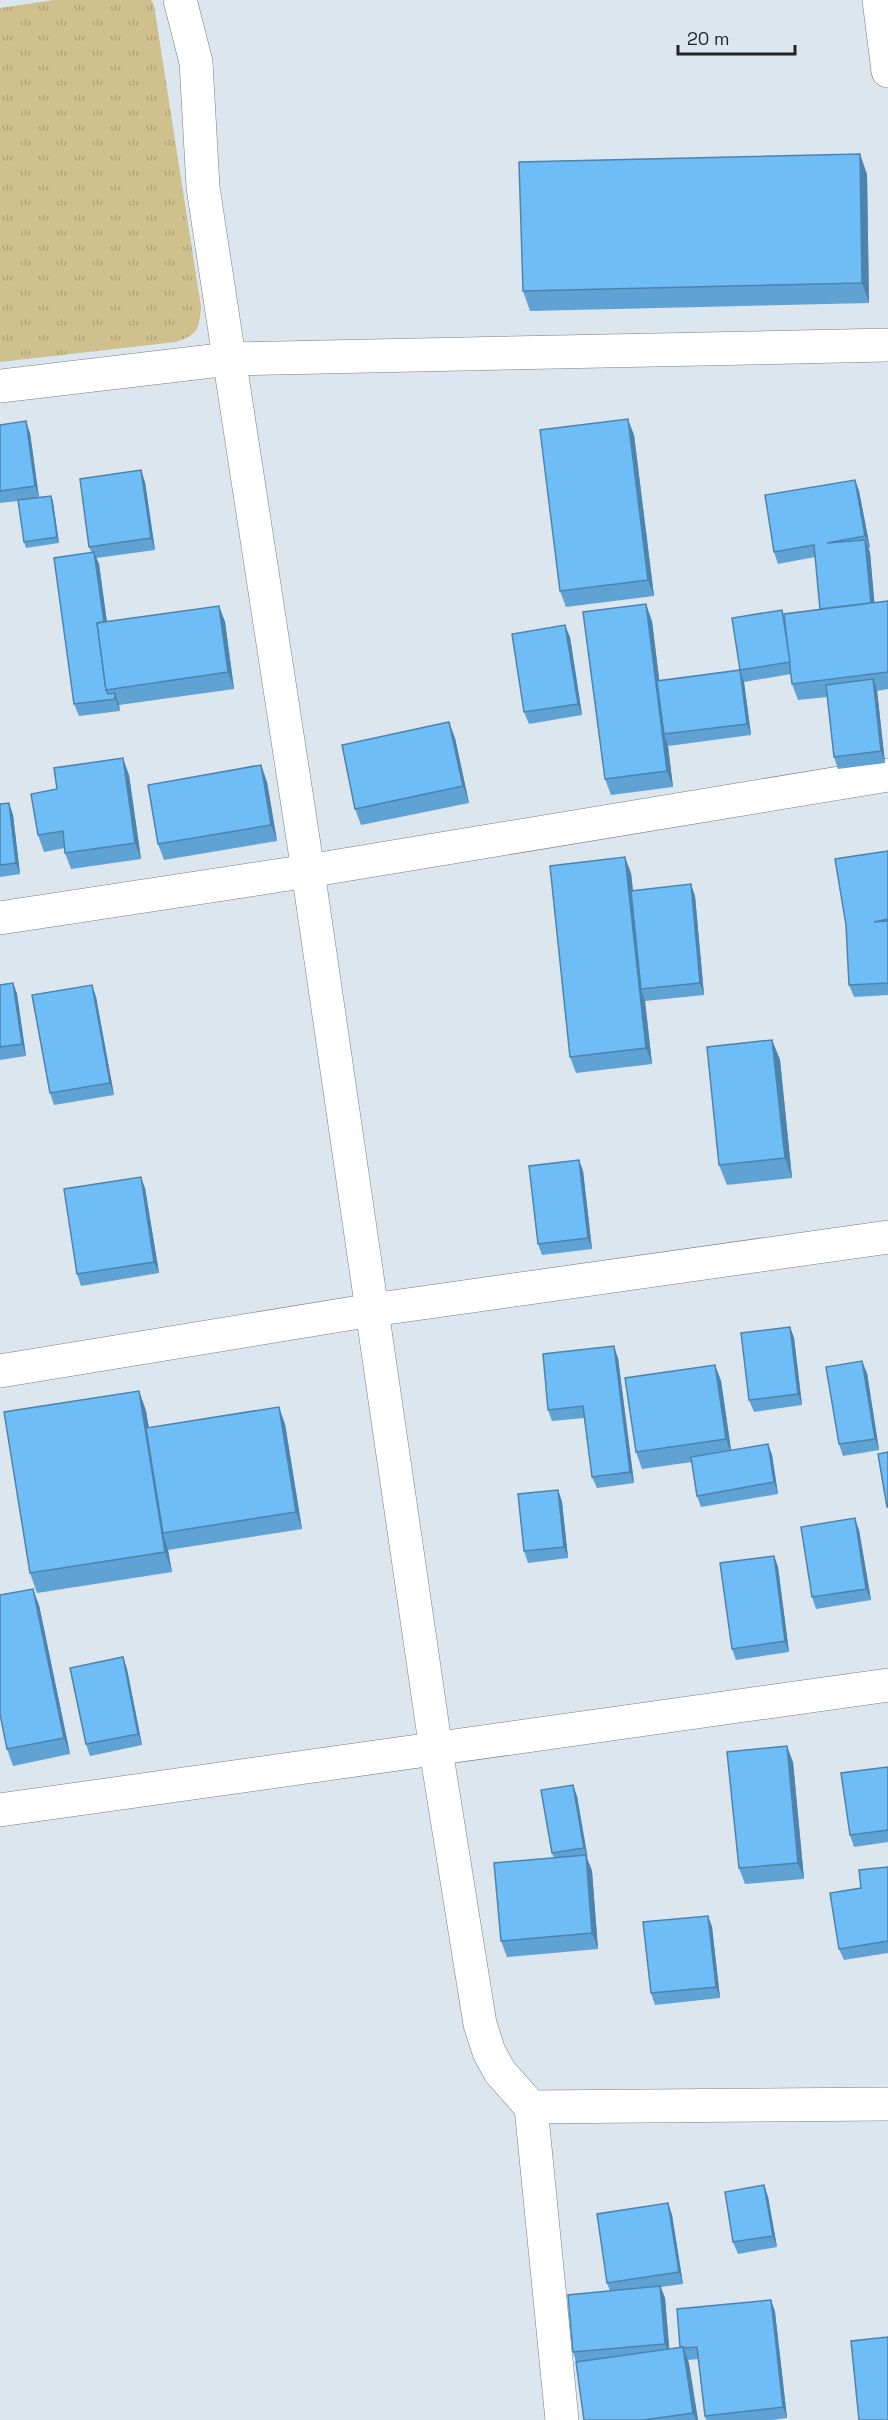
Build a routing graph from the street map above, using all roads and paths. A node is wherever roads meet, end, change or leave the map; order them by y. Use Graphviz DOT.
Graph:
graph roads {
  1 [pos="180,0"];
  2 [pos="879,0"];
  3 [pos="888,71"];
  4 [pos="888,345"];
  5 [pos="229,359"];
  6 [pos="0,386"];
  7 [pos="888,775"];
  8 [pos="308,871"];
  9 [pos="0,918"];
  10 [pos="888,1237"];
  11 [pos="372,1310"];
  12 [pos="0,1371"];
  13 [pos="888,1685"];
  14 [pos="436,1750"];
  15 [pos="0,1810"];
  16 [pos="888,2104"];
  17 [pos="531,2107"];
  18 [pos="562,2420"];
  1 -- 5 [label="street"];
  2 -- 3 [label="street"];
  4 -- 5 [label="street"];
  5 -- 6 [label="street"];
  5 -- 8 [label="street"];
  7 -- 8 [label="street"];
  8 -- 9 [label="street"];
  8 -- 11 [label="street"];
  10 -- 11 [label="street"];
  11 -- 12 [label="street"];
  11 -- 14 [label="street"];
  13 -- 14 [label="street"];
  14 -- 15 [label="street"];
  14 -- 17 [label="street"];
  16 -- 17 [label="street"];
  17 -- 18 [label="street"];
}
